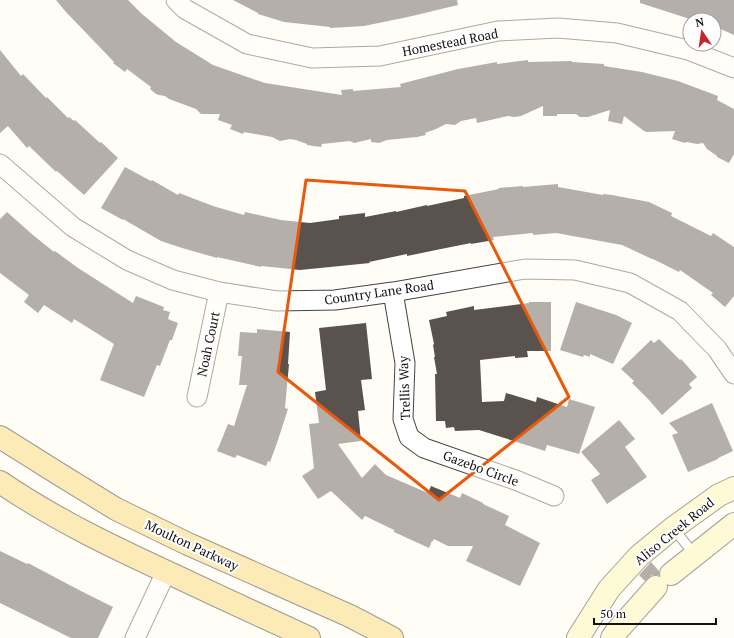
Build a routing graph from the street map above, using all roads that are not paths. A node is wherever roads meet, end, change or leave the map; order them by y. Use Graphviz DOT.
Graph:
graph roads {
  1 [pos="176,0"];
  2 [pos="734,68"];
  3 [pos="0,164"];
  4 [pos="219,292"];
  5 [pos="394,292"];
  6 [pos="734,374"];
  7 [pos="197,397"];
  8 [pos="0,437"];
  9 [pos="409,437"];
  10 [pos="0,482"];
  11 [pos="734,488"];
  12 [pos="554,496"];
  13 [pos="734,524"];
  14 [pos="673,528"];
  15 [pos="695,555"];
  16 [pos="166,572"];
  17 [pos="135,638"];
  18 [pos="309,638"];
  19 [pos="392,638"];
  20 [pos="578,638"];
  21 [pos="612,638"];
  1 -- 2 [label="street, Homestead Road"];
  3 -- 4 [label="street, Country Lane Road"];
  4 -- 5 [label="street, Country Lane Road"];
  4 -- 7 [label="street, Noah Court"];
  5 -- 6 [label="street, Country Lane Road"];
  5 -- 9 [label="street, Trellis Way"];
  8 -- 19 [label="main road, Moulton Parkway"];
  9 -- 12 [label="street, Gazebo Circle"];
  10 -- 16 [label="main road"];
  11 -- 14 [label="street, Aliso Creek Road"];
  13 -- 15 [label="street"];
  14 -- 15 [label="lane"];
  14 -- 20 [label="street, Aliso Creek Road"];
  15 -- 21 [label="street"];
  16 -- 17 [label="street"];
  16 -- 18 [label="main road"];
}
